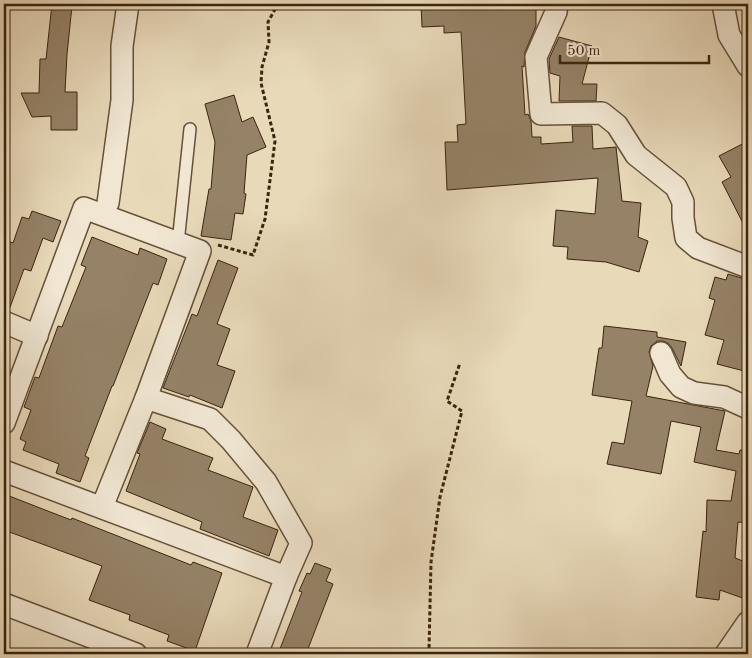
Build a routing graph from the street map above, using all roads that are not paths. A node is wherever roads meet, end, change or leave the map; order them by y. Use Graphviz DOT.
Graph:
graph roads {
  1 [pos="128,4"];
  2 [pos="557,4"];
  3 [pos="723,4"];
  4 [pos="748,66"];
  5 [pos="190,129"];
  6 [pos="108,203"];
  7 [pos="178,243"];
  8 [pos="748,267"];
  9 [pos="4,322"];
  10 [pos="37,336"];
  11 [pos="661,353"];
  12 [pos="146,398"];
  13 [pos="748,408"];
  14 [pos="4,423"];
  15 [pos="4,471"];
  16 [pos="102,507"];
  17 [pos="286,577"];
  18 [pos="4,604"];
  19 [pos="748,622"];
  20 [pos="136,654"];
  21 [pos="257,654"];
  22 [pos="726,654"];
  1 -- 6 [label="street"];
  2 -- 8 [label="street"];
  3 -- 4 [label="street"];
  5 -- 7 [label="lane"];
  7 -- 10 [label="street"];
  7 -- 12 [label="street"];
  9 -- 10 [label="street"];
  10 -- 14 [label="street"];
  11 -- 13 [label="street"];
  12 -- 16 [label="street"];
  12 -- 17 [label="street"];
  15 -- 16 [label="street"];
  16 -- 17 [label="street"];
  17 -- 21 [label="street"];
  18 -- 20 [label="street"];
  19 -- 22 [label="street"];
}
